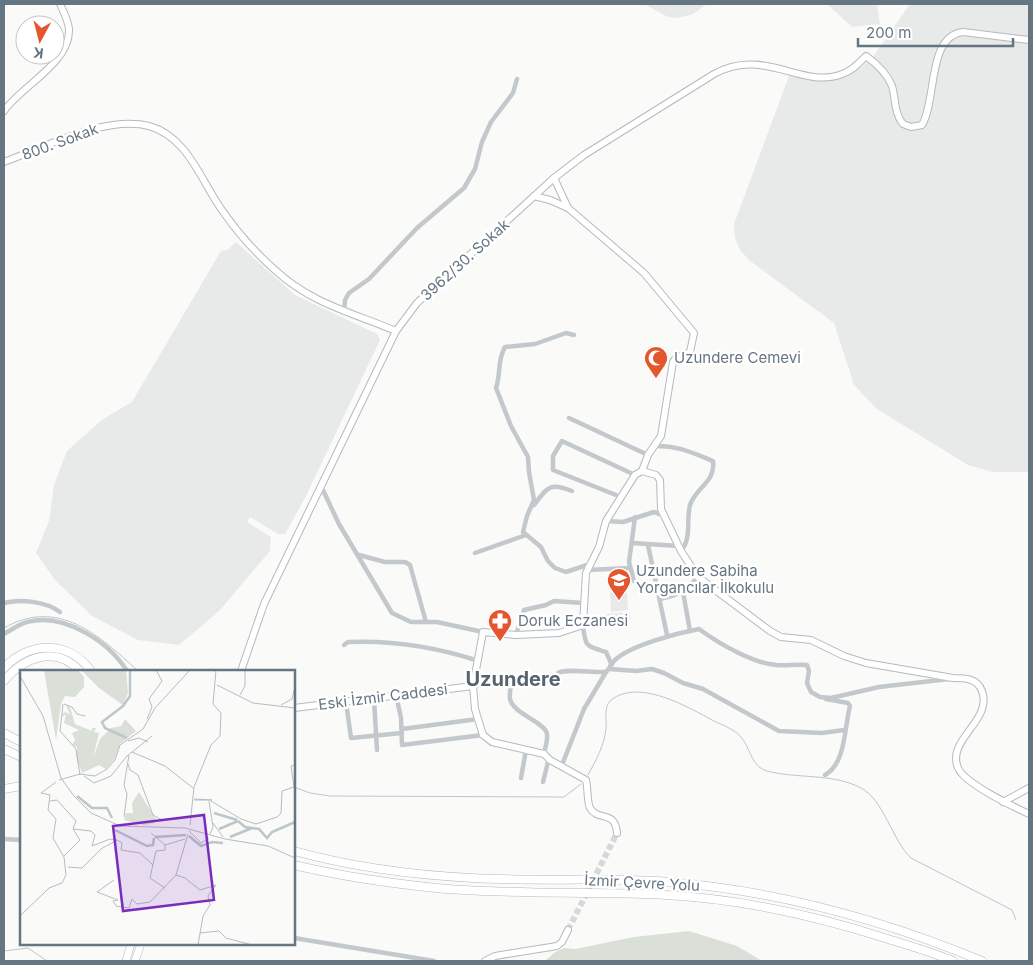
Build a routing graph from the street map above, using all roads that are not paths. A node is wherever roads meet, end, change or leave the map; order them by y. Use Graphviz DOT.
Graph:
graph roads {
  1 [pos="60,4"];
  2 [pos="1029,40"];
  3 [pos="517,78"];
  4 [pos="4,111"];
  5 [pos="4,162"];
  6 [pos="554,178"];
  7 [pos="534,196"];
  8 [pos="568,208"];
  9 [pos="344,313"];
  10 [pos="396,331"];
  11 [pos="574,335"];
  12 [pos="569,418"];
  13 [pos="654,446"];
  14 [pos="648,455"];
  15 [pos="642,471"];
  16 [pos="635,475"];
  17 [pos="322,488"];
  18 [pos="572,491"];
  19 [pos="621,497"];
  20 [pos="532,507"];
  21 [pos="635,517"];
  22 [pos="665,517"];
  23 [pos="606,521"];
  24 [pos="526,535"];
  25 [pos="632,544"];
  26 [pos="648,545"];
  27 [pos="680,548"];
  28 [pos="475,553"];
  29 [pos="359,555"];
  30 [pos="589,567"];
  31 [pos="630,568"];
  32 [pos="698,577"];
  33 [pos="634,581"];
  34 [pos="683,592"];
  35 [pos="660,599"];
  36 [pos="4,603"];
  37 [pos="583,603"];
  38 [pos="60,612"];
  39 [pos="426,622"];
  40 [pos="583,625"];
  41 [pos="690,631"];
  42 [pos="483,632"];
  43 [pos="4,634"];
  44 [pos="516,635"];
  45 [pos="667,635"];
  46 [pos="344,645"];
  47 [pos="479,661"];
  48 [pos="4,668"];
  49 [pos="78,670"];
  50 [pos="90,670"];
  51 [pos="126,670"];
  52 [pos="241,670"];
  53 [pos="608,671"];
  54 [pos="953,678"];
  55 [pos="512,679"];
  56 [pos="4,681"];
  57 [pos="473,686"];
  58 [pos="396,695"];
  59 [pos="820,697"];
  60 [pos="374,699"];
  61 [pos="346,702"];
  62 [pos="295,708"];
  63 [pos="478,719"];
  64 [pos="844,730"];
  65 [pos="402,731"];
  66 [pos="4,732"];
  67 [pos="483,735"];
  68 [pos="376,736"];
  69 [pos="20,737"];
  70 [pos="20,741"];
  71 [pos="4,749"];
  72 [pos="377,750"];
  73 [pos="526,750"];
  74 [pos="546,756"];
  75 [pos="20,757"];
  76 [pos="562,766"];
  77 [pos="825,775"];
  78 [pos="521,778"];
  79 [pos="543,782"];
  80 [pos="20,786"];
  81 [pos="1029,788"];
  82 [pos="4,789"];
  83 [pos="1003,802"];
  84 [pos="1029,814"];
  85 [pos="617,833"];
  86 [pos="4,839"];
  87 [pos="20,840"];
  88 [pos="295,851"];
  89 [pos="295,865"];
  90 [pos="568,930"];
  91 [pos="295,938"];
  92 [pos="131,945"];
  93 [pos="141,945"];
  94 [pos="126,961"];
  95 [pos="135,961"];
  96 [pos="434,961"];
  97 [pos="485,961"];
  98 [pos="953,961"];
  99 [pos="982,961"];
  1 -- 4 [label="street"];
  2 -- 6 [label="street, 3962/30. Sokak"];
  3 -- 9 [label="street"];
  5 -- 9 [label="street, 800. Sokak"];
  6 -- 7 [label="street, 3962/30. Sokak"];
  6 -- 8 [label="street"];
  7 -- 8 [label="street"];
  7 -- 10 [label="street, 3962/30. Sokak"];
  8 -- 13 [label="street"];
  9 -- 10 [label="street, 800. Sokak"];
  10 -- 17 [label="street, 3962/30. Sokak"];
  11 -- 20 [label="street"];
  12 -- 14 [label="street"];
  13 -- 14 [label="street"];
  13 -- 27 [label="street"];
  14 -- 15 [label="street"];
  15 -- 16 [label="street"];
  15 -- 22 [label="street"];
  16 -- 19 [label="street"];
  16 -- 19 [label="street"];
  17 -- 29 [label="street"];
  17 -- 52 [label="street, 3962/30. Sokak"];
  18 -- 20 [label="street"];
  19 -- 23 [label="street"];
  20 -- 24 [label="street"];
  21 -- 22 [label="street"];
  21 -- 23 [label="street"];
  21 -- 25 [label="street"];
  22 -- 27 [label="street"];
  23 -- 30 [label="street"];
  24 -- 28 [label="street"];
  24 -- 30 [label="street"];
  25 -- 26 [label="street"];
  25 -- 31 [label="street"];
  26 -- 27 [label="street"];
  26 -- 35 [label="street"];
  27 -- 32 [label="street"];
  29 -- 39 [label="street"];
  29 -- 39 [label="street"];
  30 -- 31 [label="street"];
  30 -- 37 [label="street"];
  31 -- 33 [label="street"];
  32 -- 34 [label="street"];
  32 -- 54 [label="street"];
  34 -- 35 [label="street"];
  34 -- 41 [label="street"];
  35 -- 45 [label="street"];
  36 -- 38 [label="street"];
  37 -- 40 [label="street"];
  37 -- 44 [label="street"];
  39 -- 42 [label="street"];
  40 -- 44 [label="street"];
  40 -- 53 [label="street"];
  41 -- 45 [label="street"];
  41 -- 59 [label="street"];
  42 -- 44 [label="street"];
  42 -- 47 [label="street"];
  43 -- 51 [label="street"];
  45 -- 53 [label="street"];
  46 -- 47 [label="street"];
  47 -- 57 [label="street"];
  48 -- 50 [label="highway"];
  49 -- 56 [label="highway"];
  53 -- 55 [label="street"];
  53 -- 64 [label="street"];
  53 -- 76 [label="street"];
  54 -- 59 [label="street"];
  54 -- 83 [label="street"];
  55 -- 57 [label="street"];
  55 -- 74 [label="street"];
  57 -- 58 [label="street, Eski İzmir Caddesi"];
  57 -- 63 [label="street"];
  58 -- 60 [label="street, Eski İzmir Caddesi"];
  58 -- 65 [label="street"];
  59 -- 64 [label="street"];
  60 -- 61 [label="street, Eski İzmir Caddesi"];
  60 -- 68 [label="street"];
  61 -- 62 [label="street, Eski İzmir Caddesi"];
  61 -- 68 [label="street"];
  63 -- 65 [label="street"];
  63 -- 67 [label="street"];
  64 -- 77 [label="street"];
  65 -- 67 [label="street"];
  65 -- 68 [label="street"];
  66 -- 69 [label="highway"];
  66 -- 70 [label="highway"];
  67 -- 73 [label="street"];
  68 -- 72 [label="street"];
  71 -- 75 [label="highway"];
  73 -- 74 [label="street"];
  73 -- 78 [label="street"];
  74 -- 76 [label="street"];
  74 -- 79 [label="street"];
  76 -- 85 [label="street"];
  80 -- 82 [label="highway"];
  81 -- 83 [label="street"];
  83 -- 84 [label="street"];
  86 -- 87 [label="street"];
  88 -- 99 [label="highway, İzmir Çevre Yolu"];
  89 -- 98 [label="highway, İzmir Çevre Yolu"];
  90 -- 97 [label="street"];
  91 -- 96 [label="street"];
  92 -- 94 [label="main road"];
  93 -- 95 [label="main road"];
}
